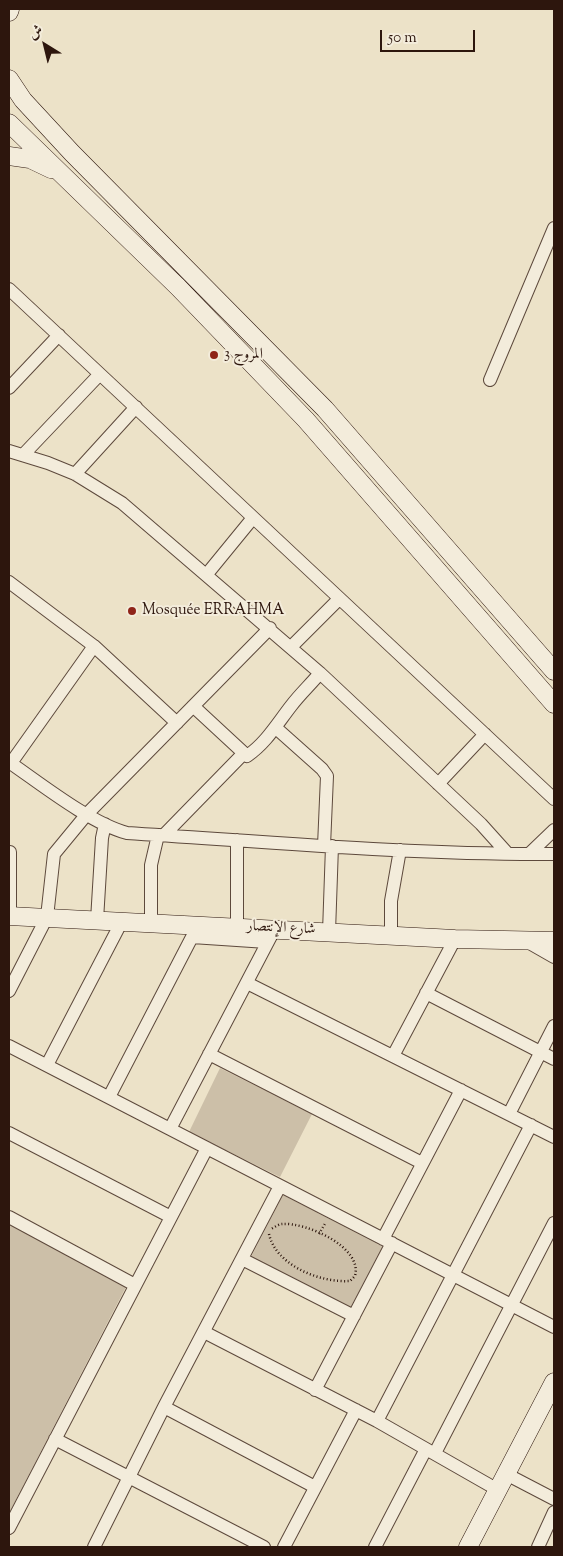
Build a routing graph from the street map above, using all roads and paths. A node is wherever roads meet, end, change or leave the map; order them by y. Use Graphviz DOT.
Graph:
graph roads {
  1 [pos="9,79"];
  2 [pos="9,123"];
  3 [pos="9,156"];
  4 [pos="64,176"];
  5 [pos="554,228"];
  6 [pos="10,293"];
  7 [pos="59,336"];
  8 [pos="99,375"];
  9 [pos="490,380"];
  10 [pos="9,388"];
  11 [pos="136,407"];
  12 [pos="9,451"];
  13 [pos="23,455"];
  14 [pos="75,474"];
  15 [pos="252,519"];
  16 [pos="207,574"];
  17 [pos="9,582"];
  18 [pos="339,599"];
  19 [pos="270,628"];
  20 [pos="94,646"];
  21 [pos="291,646"];
  22 [pos="554,671"];
  23 [pos="320,673"];
  24 [pos="554,704"];
  25 [pos="193,706"];
  26 [pos="176,723"];
  27 [pos="276,728"];
  28 [pos="485,734"];
  29 [pos="243,754"];
  30 [pos="10,762"];
  31 [pos="438,784"];
  32 [pos="554,799"];
  33 [pos="87,814"];
  34 [pos="105,824"];
  35 [pos="554,830"];
  36 [pos="161,835"];
  37 [pos="237,840"];
  38 [pos="328,846"];
  39 [pos="400,850"];
  40 [pos="10,852"];
  41 [pos="508,854"];
  42 [pos="529,854"];
  43 [pos="554,854"];
  44 [pos="10,916"];
  45 [pos="47,917"];
  46 [pos="97,920"];
  47 [pos="122,921"];
  48 [pos="151,923"];
  49 [pos="237,927"];
  50 [pos="329,932"];
  51 [pos="271,935"];
  52 [pos="391,935"];
  53 [pos="455,939"];
  54 [pos="554,941"];
  55 [pos="526,942"];
  56 [pos="554,957"];
  57 [pos="247,983"];
  58 [pos="9,991"];
  59 [pos="426,993"];
  60 [pos="554,1026"];
  61 [pos="9,1046"];
  62 [pos="541,1052"];
  63 [pos="210,1054"];
  64 [pos="393,1056"];
  65 [pos="554,1059"];
  66 [pos="47,1065"];
  67 [pos="461,1090"];
  68 [pos="109,1097"];
  69 [pos="509,1114"];
  70 [pos="531,1125"];
  71 [pos="170,1129"];
  72 [pos="9,1133"];
  73 [pos="554,1137"];
  74 [pos="207,1148"];
  75 [pos="422,1163"];
  76 [pos="280,1186"];
  77 [pos="9,1217"];
  78 [pos="171,1217"];
  79 [pos="554,1224"];
  80 [pos="268,1230"];
  81 [pos="387,1241"];
  82 [pos="242,1259"];
  83 [pos="453,1274"];
  84 [pos="135,1285"];
  85 [pos="512,1305"];
  86 [pos="354,1316"];
  87 [pos="554,1327"];
  88 [pos="204,1332"];
  89 [pos="554,1382"];
  90 [pos="316,1390"];
  91 [pos="164,1408"];
  92 [pos="356,1410"];
  93 [pos="377,1421"];
  94 [pos="55,1439"];
  95 [pos="431,1451"];
  96 [pos="128,1477"];
  97 [pos="502,1482"];
  98 [pos="315,1487"];
  99 [pos="554,1499"];
  100 [pos="554,1512"];
  101 [pos="9,1528"];
  102 [pos="245,1543"];
  103 [pos="94,1547"];
  104 [pos="264,1547"];
  105 [pos="284,1547"];
  106 [pos="375,1547"];
  107 [pos="468,1547"];
  108 [pos="538,1547"];
  1 -- 22 [label="main road"];
  2 -- 4 [label="main road"];
  3 -- 4 [label="main road"];
  4 -- 24 [label="main road"];
  5 -- 9 [label="street"];
  6 -- 7 [label="street"];
  7 -- 8 [label="street"];
  7 -- 10 [label="street"];
  8 -- 11 [label="street"];
  8 -- 13 [label="street"];
  11 -- 14 [label="street"];
  11 -- 15 [label="street"];
  12 -- 13 [label="street"];
  13 -- 14 [label="street"];
  14 -- 16 [label="street"];
  15 -- 16 [label="street"];
  15 -- 18 [label="street"];
  16 -- 19 [label="street"];
  17 -- 20 [label="street"];
  18 -- 21 [label="street"];
  18 -- 28 [label="street"];
  19 -- 21 [label="street"];
  19 -- 25 [label="street"];
  20 -- 26 [label="street"];
  20 -- 30 [label="street"];
  21 -- 23 [label="street"];
  23 -- 27 [label="street"];
  23 -- 31 [label="street"];
  25 -- 26 [label="street"];
  25 -- 29 [label="street"];
  26 -- 33 [label="street"];
  27 -- 29 [label="street"];
  27 -- 38 [label="street"];
  28 -- 31 [label="street"];
  28 -- 32 [label="street"];
  29 -- 36 [label="street"];
  30 -- 33 [label="street"];
  31 -- 41 [label="street"];
  33 -- 34 [label="street"];
  33 -- 45 [label="street"];
  34 -- 36 [label="street"];
  34 -- 46 [label="street"];
  35 -- 42 [label="street"];
  36 -- 37 [label="street"];
  36 -- 48 [label="street"];
  37 -- 38 [label="street"];
  37 -- 49 [label="street"];
  38 -- 39 [label="street"];
  38 -- 50 [label="street"];
  39 -- 41 [label="street"];
  39 -- 52 [label="street"];
  40 -- 44 [label="street"];
  41 -- 42 [label="street"];
  42 -- 43 [label="street"];
  44 -- 45 [label="main road, شارع الإنتصار"];
  45 -- 46 [label="main road, شارع الإنتصار"];
  45 -- 58 [label="street"];
  46 -- 47 [label="main road, شارع الإنتصار"];
  47 -- 48 [label="main road, شارع الإنتصار"];
  47 -- 66 [label="street"];
  48 -- 49 [label="main road, شارع الإنتصار"];
  49 -- 51 [label="main road, شارع الإنتصار"];
  50 -- 51 [label="main road, شارع الإنتصار"];
  50 -- 52 [label="main road, شارع الإنتصار"];
  51 -- 57 [label="street"];
  51 -- 68 [label="street"];
  52 -- 53 [label="main road, شارع الإنتصار"];
  53 -- 55 [label="main road, شارع الإنتصار"];
  53 -- 59 [label="street"];
  54 -- 55 [label="main road, شارع الإنتصار"];
  55 -- 56 [label="street"];
  57 -- 63 [label="street"];
  57 -- 64 [label="street"];
  59 -- 62 [label="street"];
  59 -- 64 [label="street"];
  60 -- 62 [label="street"];
  61 -- 66 [label="street"];
  62 -- 65 [label="street"];
  62 -- 69 [label="street"];
  63 -- 71 [label="street"];
  63 -- 75 [label="street"];
  64 -- 67 [label="street"];
  66 -- 68 [label="street"];
  67 -- 69 [label="street"];
  67 -- 75 [label="street"];
  68 -- 71 [label="street"];
  69 -- 70 [label="street"];
  70 -- 73 [label="street"];
  70 -- 83 [label="street"];
  71 -- 74 [label="street"];
  72 -- 78 [label="street"];
  74 -- 76 [label="street"];
  74 -- 78 [label="street"];
  75 -- 81 [label="street"];
  76 -- 81 [label="street"];
  76 -- 82 [label="street"];
  77 -- 84 [label="street"];
  78 -- 84 [label="street"];
  79 -- 85 [label="street"];
  80 -- 80 [label="path"];
  81 -- 83 [label="street"];
  81 -- 86 [label="street"];
  82 -- 86 [label="street"];
  82 -- 88 [label="street"];
  83 -- 85 [label="street"];
  83 -- 93 [label="street"];
  84 -- 94 [label="street"];
  85 -- 87 [label="street"];
  85 -- 95 [label="street"];
  86 -- 90 [label="street"];
  88 -- 90 [label="street"];
  88 -- 91 [label="street"];
  89 -- 97 [label="main road"];
  90 -- 92 [label="street"];
  91 -- 96 [label="street"];
  91 -- 98 [label="street"];
  92 -- 93 [label="street"];
  92 -- 98 [label="street"];
  93 -- 95 [label="street"];
  94 -- 96 [label="street"];
  94 -- 101 [label="street"];
  95 -- 97 [label="street"];
  95 -- 106 [label="street"];
  96 -- 102 [label="street"];
  96 -- 103 [label="street"];
  97 -- 99 [label="street"];
  97 -- 107 [label="main road"];
  98 -- 105 [label="street"];
  100 -- 108 [label="street"];
  102 -- 104 [label="street"];
}
